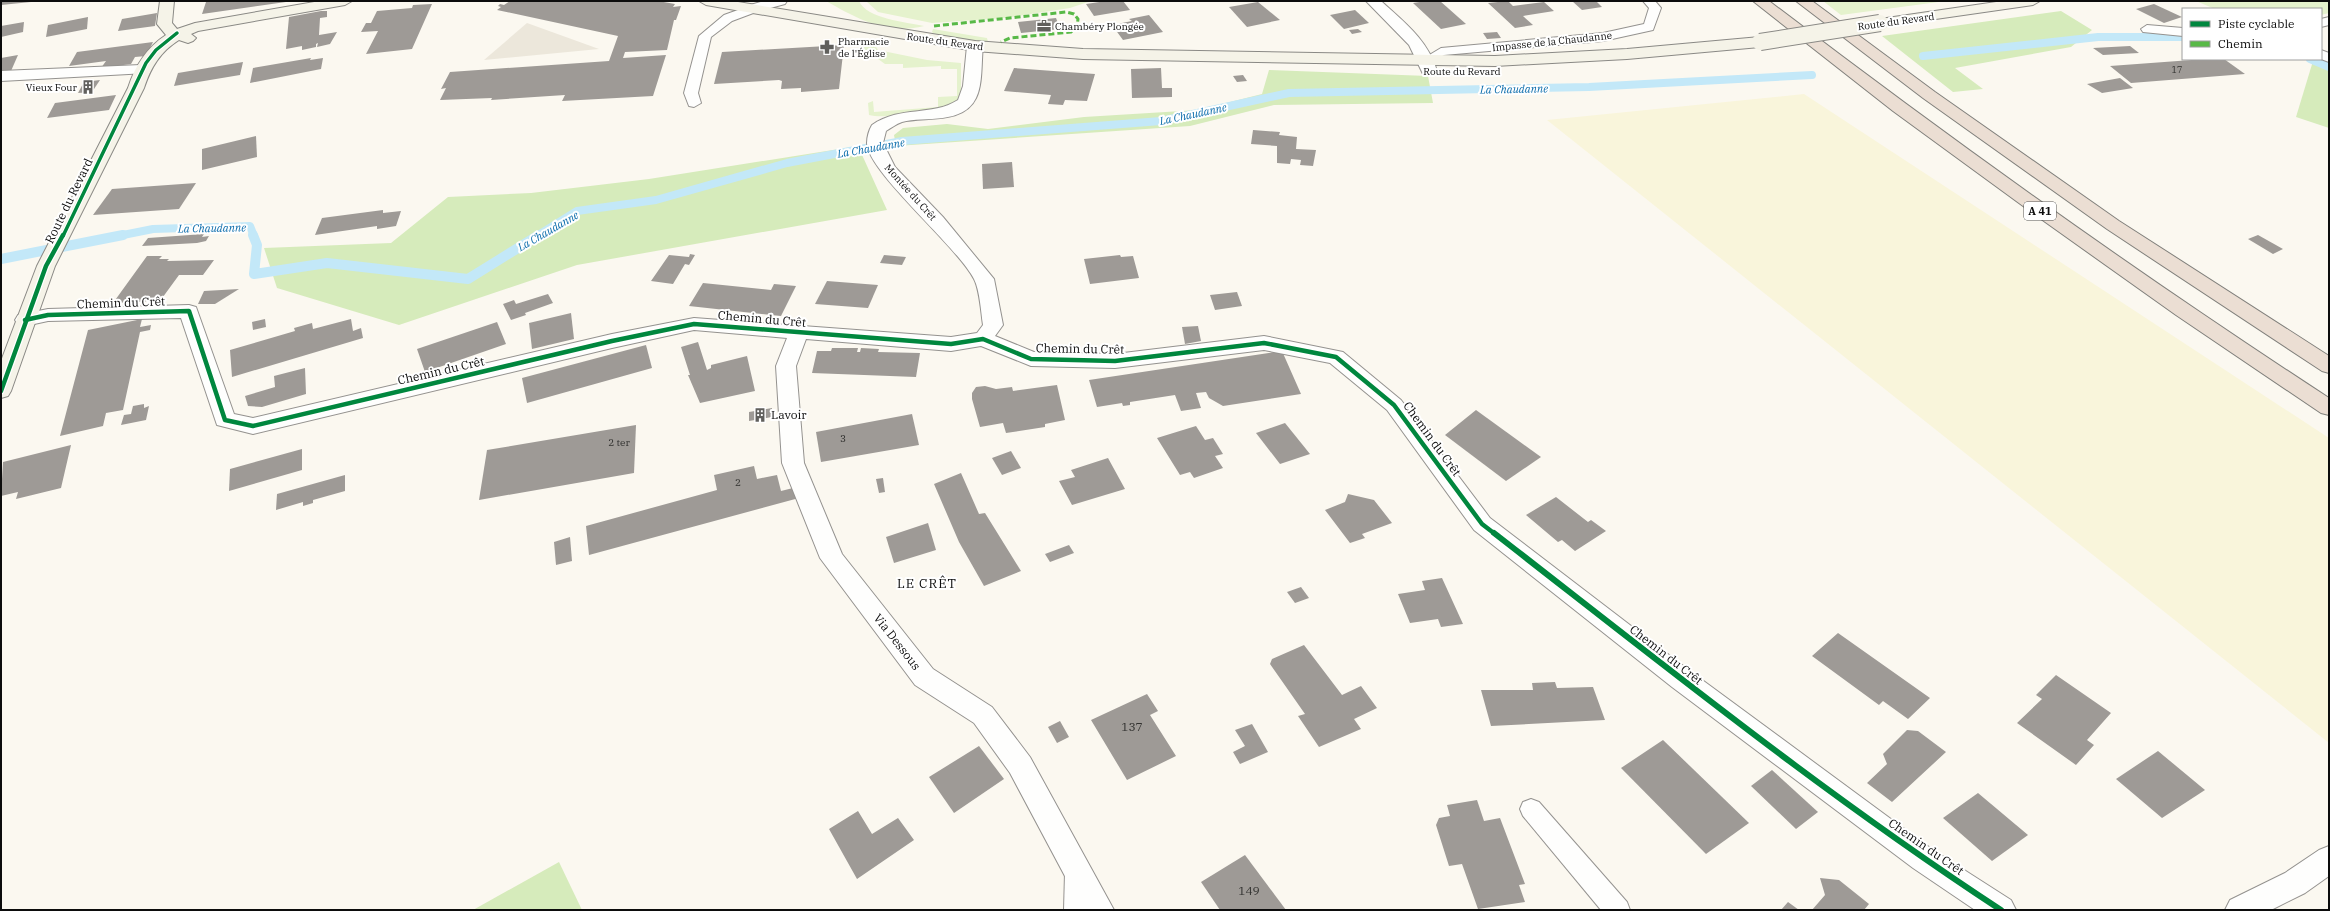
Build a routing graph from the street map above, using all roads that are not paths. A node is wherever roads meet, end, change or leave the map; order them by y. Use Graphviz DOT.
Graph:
graph roads {
  1 [pos="167,1"];
  2 [pos="345,1"];
  3 [pos="706,1"];
  4 [pos="780,1"];
  5 [pos="1372,1"];
  6 [pos="1649,1"];
  7 [pos="1760,1"];
  8 [pos="1803,1"];
  9 [pos="2033,1"];
  10 [pos="752,9"];
  11 [pos="2147,29"];
  12 [pos="2182,32"];
  13 [pos="182,36"];
  14 [pos="975,46"];
  15 [pos="1428,66"];
  16 [pos="141,70"];
  17 [pos="1,76"];
  18 [pos="136,88"];
  19 [pos="694,103"];
  20 [pos="25,320"];
  21 [pos="799,332"];
  22 [pos="983,339"];
  23 [pos="2329,366"];
  24 [pos="1,391"];
  25 [pos="2329,408"];
  26 [pos="1530,809"];
  27 [pos="2329,859"];
  28 [pos="1077,870"];
  29 [pos="1076,910"];
  30 [pos="1099,910"];
  31 [pos="1618,910"];
  32 [pos="2001,910"];
  33 [pos="2240,910"];
  1 -- 13 [label="main road"];
  2 -- 13 [label="main road, Route du Revard"];
  3 -- 10 [label="main road, Route du Revard"];
  4 -- 10 [label="street"];
  5 -- 15 [label="street"];
  6 -- 15 [label="lane, Impasse de la Chaudanne"];
  7 -- 25 [label="highway, A 41"];
  8 -- 23 [label="highway, A 41"];
  9 -- 15 [label="main road, Route du Revard, bridge"];
  10 -- 14 [label="main road, Route du Revard"];
  10 -- 19 [label="lane"];
  11 -- 12 [label="lane"];
  13 -- 16 [label="main road, Route du Revard"];
  13 -- 18 [label="main road, Route du Revard"];
  14 -- 15 [label="main road, Route du Revard"];
  14 -- 22 [label="street, Montée du Crêt"];
  16 -- 17 [label="street"];
  16 -- 18 [label="main road, Route du Revard"];
  18 -- 20 [label="main road, Route du Revard"];
  20 -- 21 [label="street, Chemin du Crêt"];
  20 -- 24 [label="main road, Route du Revard"];
  21 -- 22 [label="street, Chemin du Crêt"];
  21 -- 28 [label="street, Via Dessous"];
  22 -- 32 [label="street, Chemin du Crêt"];
  26 -- 31 [label="lane"];
  27 -- 33 [label="street"];
  28 -- 29 [label="lane"];
  28 -- 30 [label="street, Via Dessous"];
}
